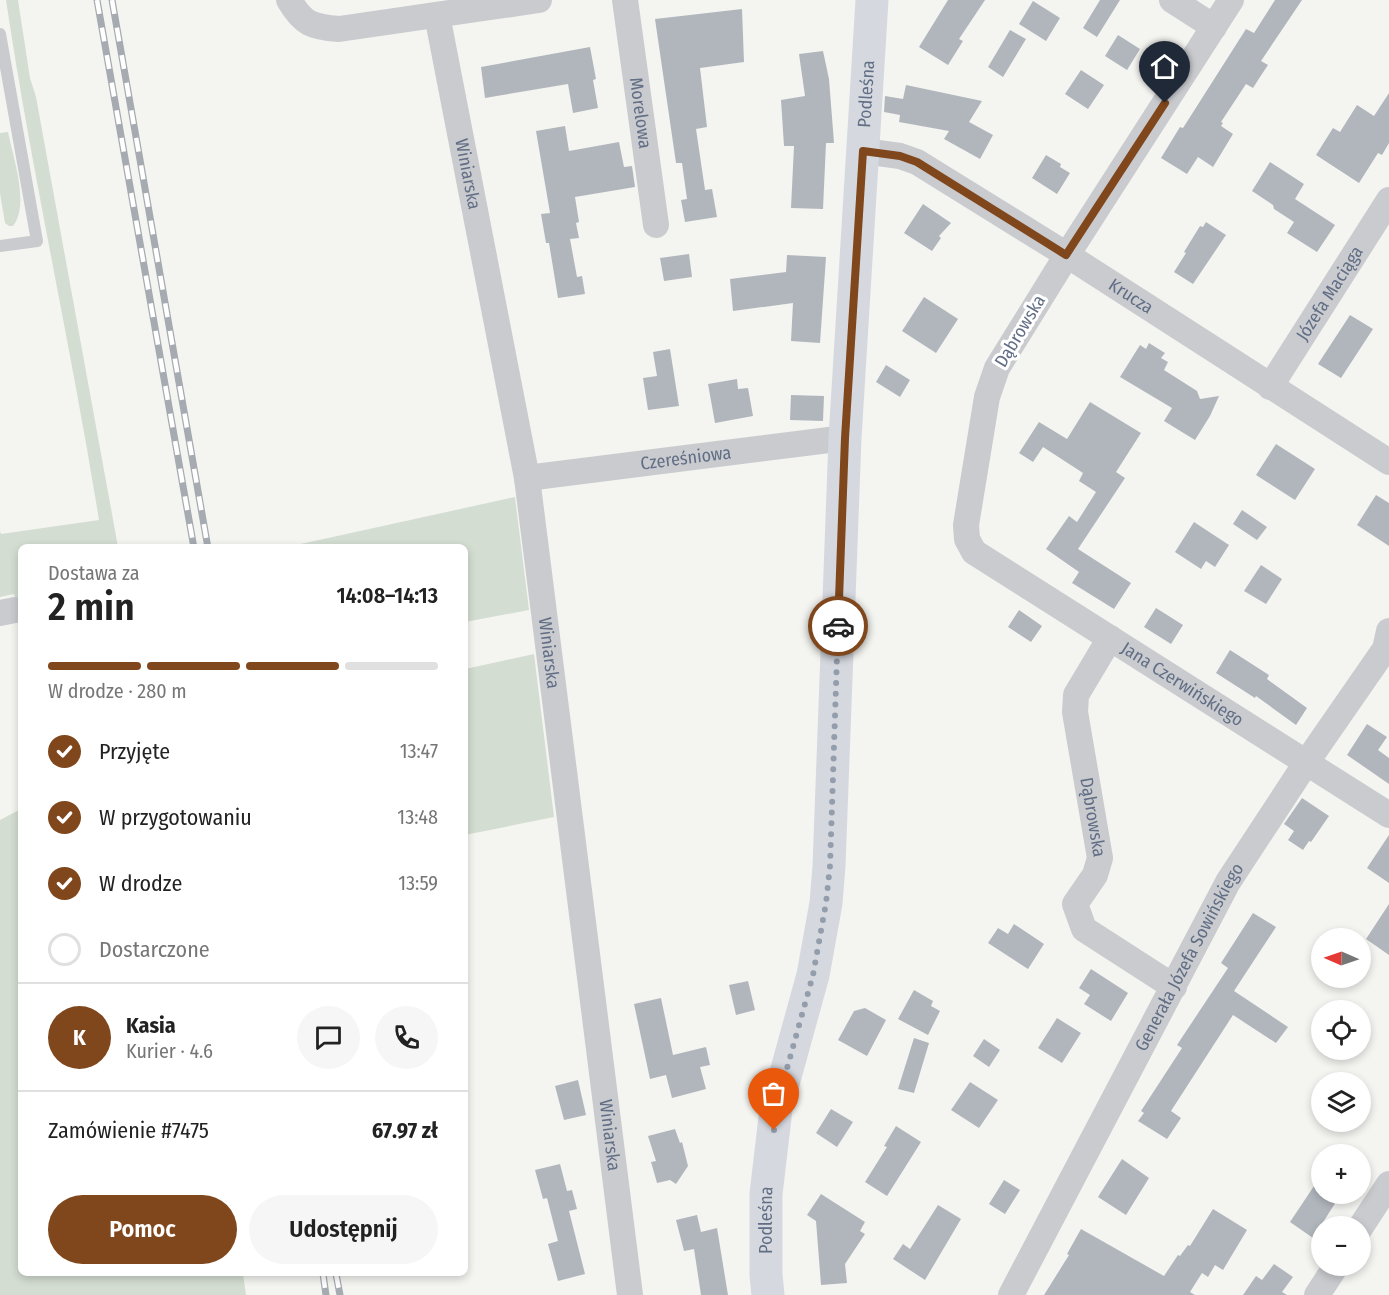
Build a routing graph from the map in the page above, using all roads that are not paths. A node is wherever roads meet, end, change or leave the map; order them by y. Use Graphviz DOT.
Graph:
graph roads {
  1 [pos="289,0"];
  2 [pos="539,0"];
  3 [pos="625,0"];
  4 [pos="872,0"];
  5 [pos="1172,0"];
  6 [pos="1232,0"];
  7 [pos="437,15"];
  8 [pos="1214,27"];
  9 [pos="0,34"];
  10 [pos="863,151"];
  11 [pos="1389,200"];
  12 [pos="656,225"];
  13 [pos="0,246"];
  14 [pos="1066,255"];
  15 [pos="1270,387"];
  16 [pos="845,438"];
  17 [pos="1389,462"];
  18 [pos="527,478"];
  19 [pos="974,552"];
  20 [pos="1389,631"];
  21 [pos="1110,638"];
  22 [pos="1306,763"];
  23 [pos="1389,815"];
  24 [pos="1174,987"];
  25 [pos="1389,1184"];
  26 [pos="1368,1216"];
  27 [pos="1329,1276"];
  28 [pos="630,1295"];
  29 [pos="768,1295"];
  30 [pos="1011,1295"];
  31 [pos="1317,1295"];
  1 -- 7 [label="street"];
  2 -- 7 [label="street"];
  3 -- 12 [label="street, Morelowa"];
  4 -- 10 [label="street, Podleśna"];
  5 -- 8 [label="street"];
  6 -- 8 [label="street, Dąbrowska"];
  7 -- 18 [label="street, Winiarska"];
  8 -- 14 [label="street, Dąbrowska"];
  9 -- 13 [label="lane"];
  10 -- 14 [label="street, Krucza"];
  10 -- 16 [label="street, Podleśna"];
  11 -- 15 [label="street, Józefa Maciąga"];
  14 -- 15 [label="street, Krucza"];
  14 -- 19 [label="street, Dąbrowska"];
  15 -- 17 [label="street, Krucza"];
  16 -- 18 [label="street, Czereśniowa"];
  16 -- 29 [label="street, Podleśna"];
  18 -- 28 [label="street, Winiarska"];
  19 -- 21 [label="street, Jana Czerwińskiego"];
  20 -- 22 [label="street, Generała Józefa Sowińskiego"];
  21 -- 22 [label="street, Jana Czerwińskiego"];
  21 -- 24 [label="street, Dąbrowska"];
  22 -- 23 [label="street, Jana Czerwińskiego"];
  22 -- 24 [label="street, Generała Józefa Sowińskiego"];
  24 -- 30 [label="street, Generała Józefa Sowińskiego"];
  25 -- 26 [label="street"];
  27 -- 31 [label="street"];
}
